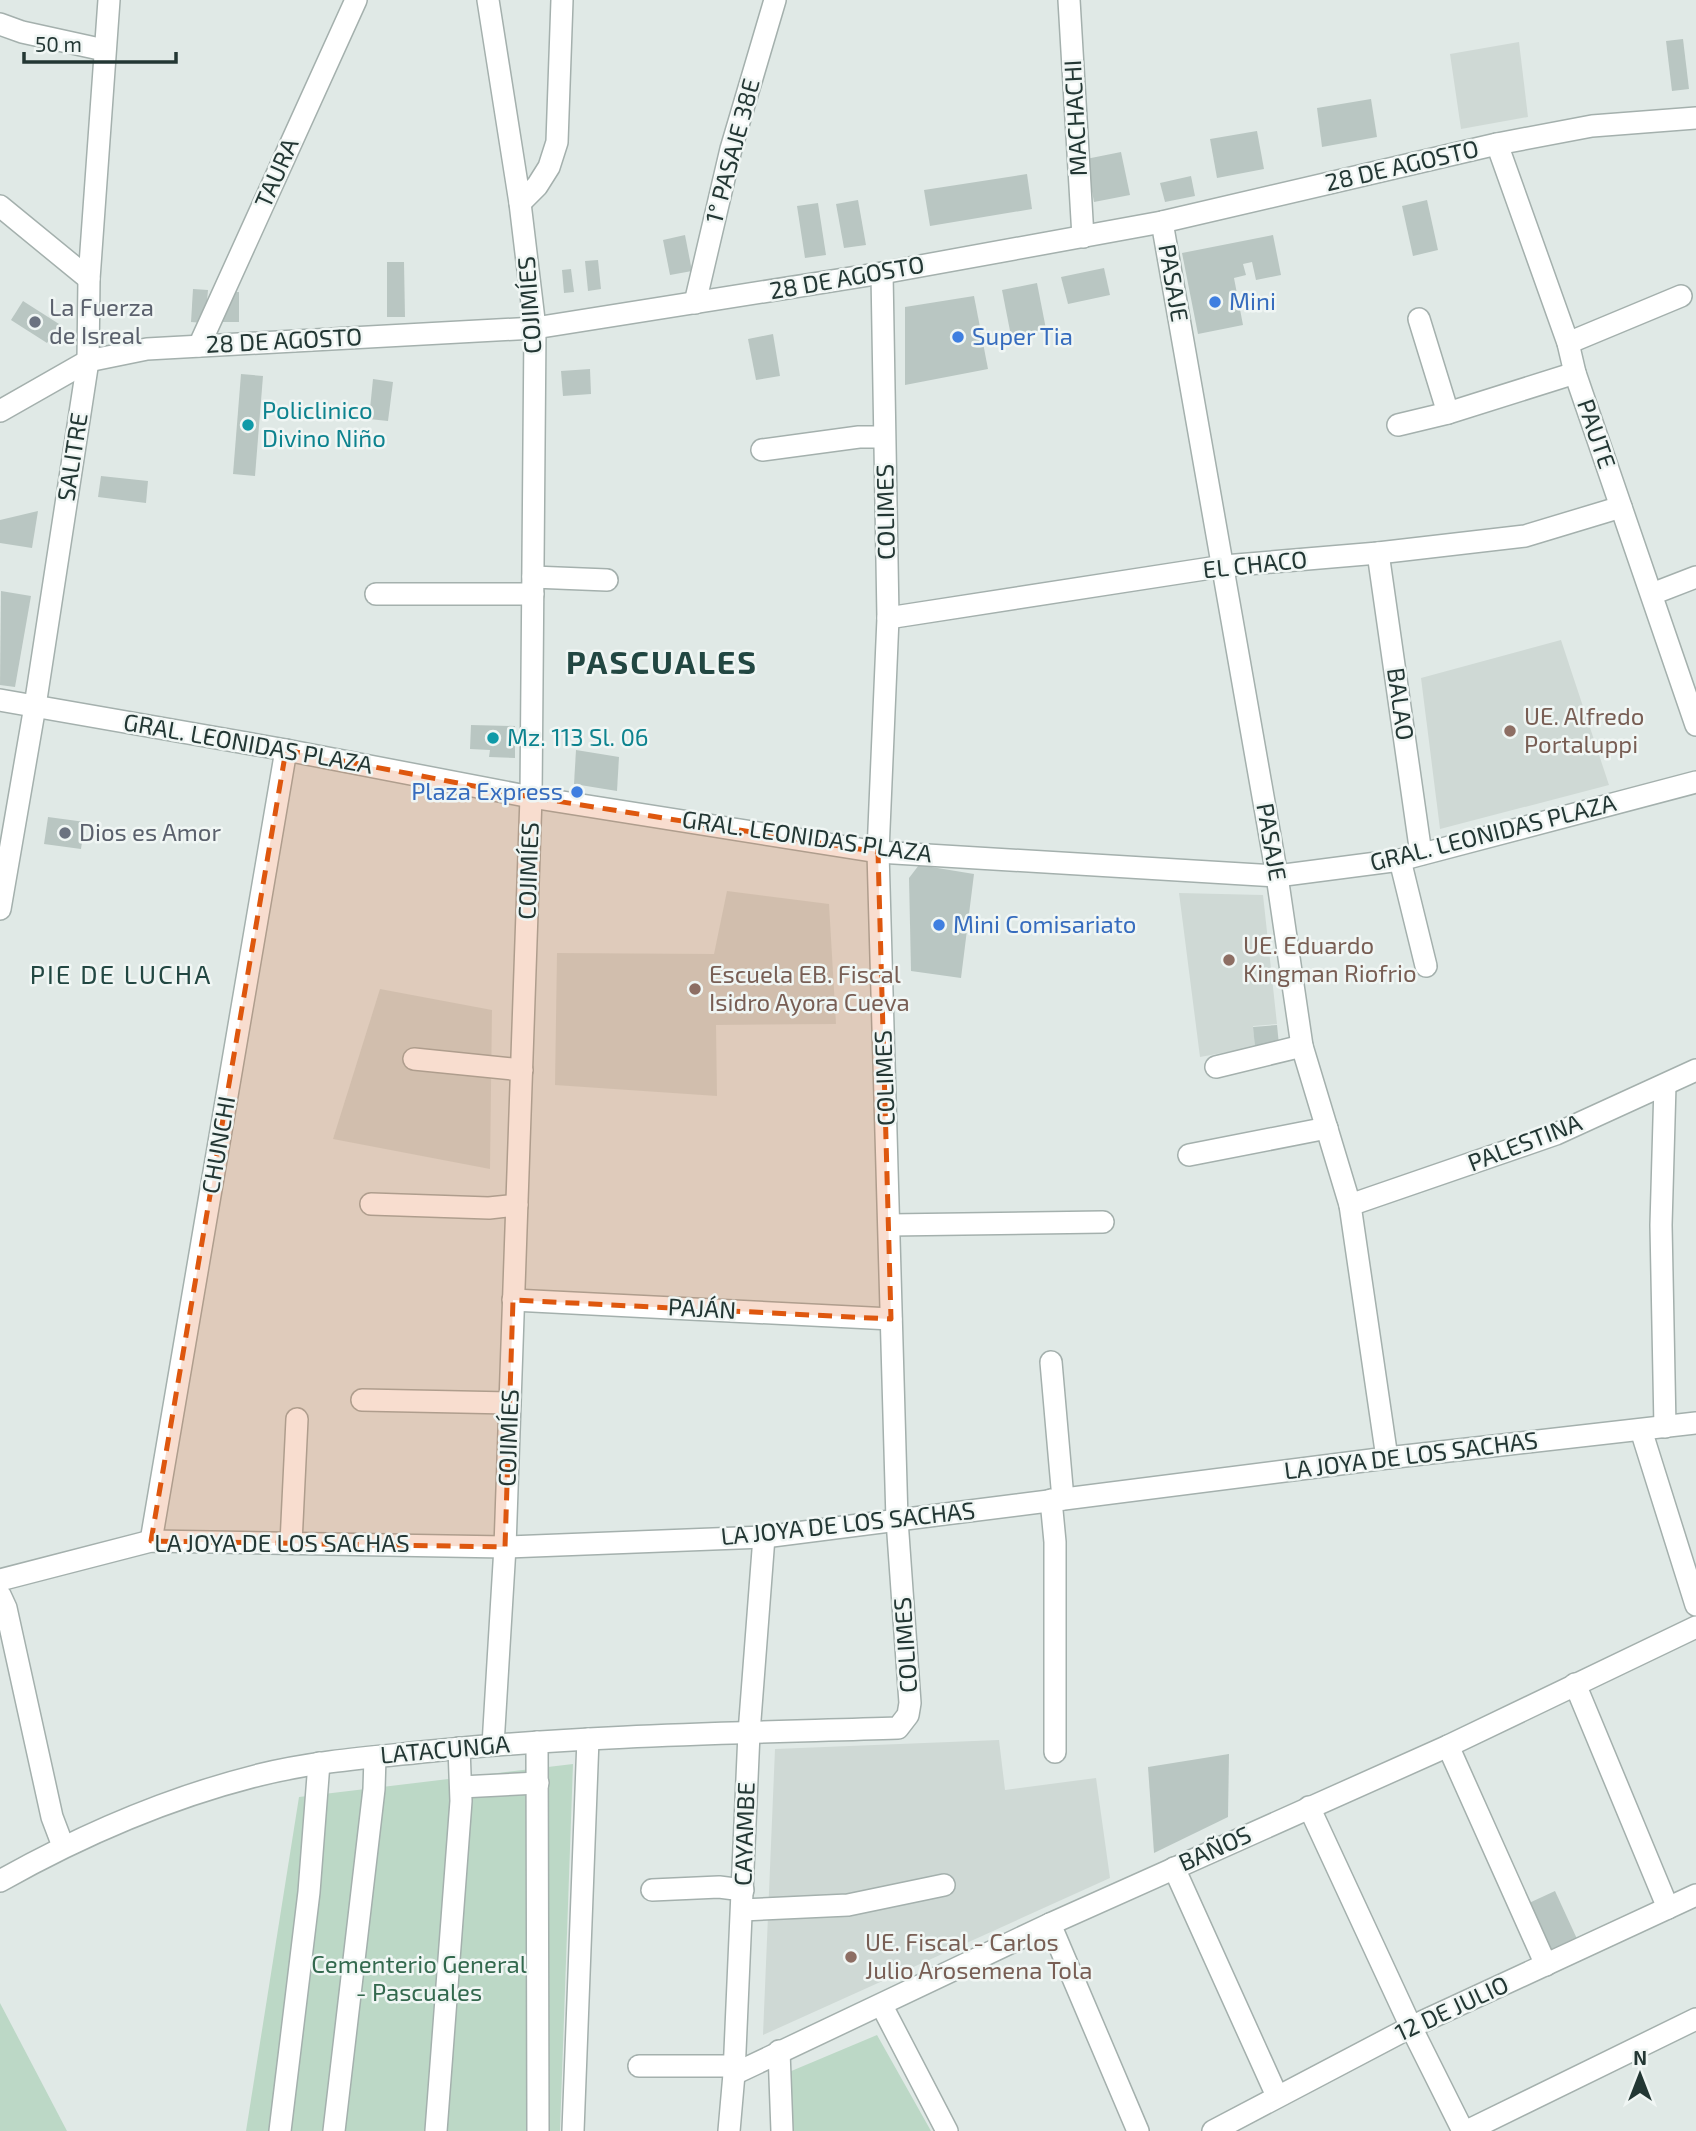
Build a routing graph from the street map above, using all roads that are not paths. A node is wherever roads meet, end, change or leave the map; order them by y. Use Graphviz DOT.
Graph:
graph roads {
  1 [pos="109,0"];
  2 [pos="356,0"];
  3 [pos="488,0"];
  4 [pos="562,0"];
  5 [pos="775,0"];
  6 [pos="1069,0"];
  7 [pos="0,24"];
  8 [pos="104,50"];
  9 [pos="1696,118"];
  10 [pos="1497,144"];
  11 [pos="520,203"];
  12 [pos="0,206"];
  13 [pos="1162,222"];
  14 [pos="1083,237"];
  15 [pos="882,273"];
  16 [pos="89,279"];
  17 [pos="1681,296"];
  18 [pos="695,303"];
  19 [pos="1419,319"];
  20 [pos="535,328"];
  21 [pos="1568,343"];
  22 [pos="199,346"];
  23 [pos="88,361"];
  24 [pos="1575,373"];
  25 [pos="0,411"];
  26 [pos="1448,413"];
  27 [pos="1398,425"];
  28 [pos="884,437"];
  29 [pos="762,450"];
  30 [pos="1621,507"];
  31 [pos="1378,553"];
  32 [pos="1224,566"];
  33 [pos="1696,578"];
  34 [pos="607,580"];
  35 [pos="533,586"];
  36 [pos="376,594"];
  37 [pos="1652,594"];
  38 [pos="888,618"];
  39 [pos="0,700"];
  40 [pos="35,706"];
  41 [pos="1696,725"];
  42 [pos="286,750"];
  43 [pos="1696,782"];
  44 [pos="531,797"];
  45 [pos="878,852"];
  46 [pos="1421,854"];
  47 [pos="1400,860"];
  48 [pos="1277,876"];
  49 [pos="2,882"];
  50 [pos="0,909"];
  51 [pos="1426,966"];
  52 [pos="1302,1046"];
  53 [pos="414,1059"];
  54 [pos="1216,1067"];
  55 [pos="522,1070"];
  56 [pos="1696,1070"];
  57 [pos="1665,1084"];
  58 [pos="1327,1128"];
  59 [pos="1189,1155"];
  60 [pos="371,1204"];
  61 [pos="517,1205"];
  62 [pos="1350,1205"];
  63 [pos="1103,1222"];
  64 [pos="890,1225"];
  65 [pos="513,1300"];
  66 [pos="891,1319"];
  67 [pos="1051,1362"];
  68 [pos="362,1401"];
  69 [pos="510,1403"];
  70 [pos="297,1419"];
  71 [pos="1696,1423"];
  72 [pos="1665,1427"];
  73 [pos="1641,1430"];
  74 [pos="1387,1458"];
  75 [pos="1057,1500"];
  76 [pos="897,1520"];
  77 [pos="764,1537"];
  78 [pos="151,1541"];
  79 [pos="291,1543"];
  80 [pos="505,1547"];
  81 [pos="0,1580"];
  82 [pos="0,1595"];
  83 [pos="1696,1605"];
  84 [pos="1696,1627"];
  85 [pos="1575,1684"];
  86 [pos="908,1715"];
  87 [pos="749,1733"];
  88 [pos="588,1739"];
  89 [pos="537,1742"];
  90 [pos="492,1745"];
  91 [pos="1448,1746"];
  92 [pos="460,1748"];
  93 [pos="1055,1752"];
  94 [pos="375,1757"];
  95 [pos="319,1763"];
  96 [pos="538,1783"];
  97 [pos="461,1787"];
  98 [pos="1309,1807"];
  99 [pos="63,1846"];
  100 [pos="1174,1868"];
  101 [pos="0,1881"];
  102 [pos="944,1885"];
  103 [pos="652,1890"];
  104 [pos="1696,1895"];
  105 [pos="742,1900"];
  106 [pos="1668,1908"];
  107 [pos="1050,1924"];
  108 [pos="1546,1965"];
  109 [pos="882,2006"];
  110 [pos="1696,2019"];
  111 [pos="1411,2027"];
  112 [pos="779,2051"];
  113 [pos="639,2066"];
  114 [pos="734,2070"];
  115 [pos="1277,2096"];
  116 [pos="281,2131"];
  117 [pos="334,2131"];
  118 [pos="436,2131"];
  119 [pos="538,2131"];
  120 [pos="573,2131"];
  121 [pos="729,2131"];
  122 [pos="782,2131"];
  123 [pos="947,2131"];
  124 [pos="1139,2131"];
  125 [pos="1213,2131"];
  126 [pos="1465,2131"];
  1 -- 8 [label="street, SALITRE"];
  2 -- 22 [label="street, TAURA"];
  3 -- 11 [label="street, COJIMÍES"];
  4 -- 11 [label="street"];
  5 -- 18 [label="street, 1° PASAJE 38E"];
  6 -- 14 [label="street, MACHACHI"];
  7 -- 8 [label="street"];
  8 -- 16 [label="street, SALITRE"];
  9 -- 10 [label="street, 28 DE AGOSTO"];
  10 -- 13 [label="street, 28 DE AGOSTO"];
  10 -- 21 [label="street, PAUTE"];
  11 -- 20 [label="street, COJIMÍES"];
  12 -- 16 [label="street"];
  13 -- 14 [label="street, 28 DE AGOSTO"];
  13 -- 32 [label="street, PASAJE"];
  14 -- 15 [label="street, 28 DE AGOSTO"];
  15 -- 18 [label="street, 28 DE AGOSTO"];
  15 -- 28 [label="street, COLIMES"];
  16 -- 23 [label="street, SALITRE"];
  17 -- 21 [label="street"];
  18 -- 20 [label="street, 28 DE AGOSTO"];
  19 -- 26 [label="street"];
  20 -- 22 [label="street, 28 DE AGOSTO"];
  20 -- 35 [label="street, COJIMÍES"];
  21 -- 24 [label="street, PAUTE"];
  22 -- 23 [label="street, 28 DE AGOSTO"];
  23 -- 25 [label="street, 28 DE AGOSTO"];
  23 -- 40 [label="street, SALITRE"];
  24 -- 26 [label="street"];
  24 -- 30 [label="street, PAUTE"];
  26 -- 27 [label="street"];
  28 -- 29 [label="street"];
  28 -- 38 [label="street, COLIMES"];
  30 -- 31 [label="street, EL CHACO"];
  30 -- 37 [label="street, PAUTE"];
  31 -- 32 [label="street, EL CHACO"];
  31 -- 46 [label="street, BALAO"];
  32 -- 38 [label="street, EL CHACO"];
  32 -- 48 [label="street, PASAJE"];
  33 -- 37 [label="street"];
  34 -- 35 [label="street"];
  35 -- 36 [label="street"];
  35 -- 44 [label="street, COJIMÍES"];
  37 -- 41 [label="street, PAUTE"];
  38 -- 45 [label="street, COLIMES"];
  39 -- 40 [label="street, GRAL. LEONIDAS PLAZA"];
  40 -- 42 [label="street, GRAL. LEONIDAS PLAZA"];
  40 -- 49 [label="street, SALITRE"];
  42 -- 44 [label="street, GRAL. LEONIDAS PLAZA"];
  42 -- 78 [label="street, CHUNCHI"];
  43 -- 46 [label="street, GRAL. LEONIDAS PLAZA"];
  44 -- 45 [label="street, GRAL. LEONIDAS PLAZA"];
  44 -- 55 [label="street, COJIMÍES"];
  45 -- 48 [label="street, GRAL. LEONIDAS PLAZA"];
  45 -- 64 [label="street, COLIMES"];
  46 -- 47 [label="street, GRAL. LEONIDAS PLAZA"];
  47 -- 48 [label="street, GRAL. LEONIDAS PLAZA"];
  47 -- 51 [label="street"];
  48 -- 52 [label="street, PASAJE"];
  49 -- 50 [label="street, SALITRE"];
  52 -- 54 [label="street"];
  52 -- 58 [label="street, PASAJE"];
  53 -- 55 [label="street"];
  55 -- 61 [label="street, COJIMÍES"];
  56 -- 57 [label="street, PALESTINA"];
  57 -- 62 [label="street, PALESTINA"];
  57 -- 72 [label="street"];
  58 -- 59 [label="street"];
  58 -- 62 [label="street, PASAJE"];
  60 -- 61 [label="street"];
  61 -- 65 [label="street, COJIMÍES"];
  62 -- 74 [label="street, PASAJE"];
  63 -- 64 [label="street"];
  64 -- 66 [label="street, COLIMES"];
  65 -- 66 [label="street, PAJÁN"];
  65 -- 69 [label="street, COJIMÍES"];
  66 -- 76 [label="street, COLIMES"];
  67 -- 75 [label="street"];
  68 -- 69 [label="street"];
  69 -- 80 [label="street, COJIMÍES"];
  70 -- 79 [label="street"];
  71 -- 72 [label="street, LA JOYA DE LOS SACHAS"];
  72 -- 73 [label="street, LA JOYA DE LOS SACHAS"];
  73 -- 74 [label="street, LA JOYA DE LOS SACHAS"];
  73 -- 83 [label="street"];
  74 -- 75 [label="street, LA JOYA DE LOS SACHAS"];
  75 -- 76 [label="street, LA JOYA DE LOS SACHAS"];
  75 -- 93 [label="street"];
  76 -- 77 [label="street, LA JOYA DE LOS SACHAS"];
  76 -- 86 [label="street, COLIMES"];
  77 -- 80 [label="street, LA JOYA DE LOS SACHAS"];
  77 -- 87 [label="street, CAYAMBE"];
  78 -- 79 [label="street, LA JOYA DE LOS SACHAS"];
  78 -- 81 [label="street, LA JOYA DE LOS SACHAS"];
  79 -- 80 [label="street, LA JOYA DE LOS SACHAS"];
  80 -- 90 [label="street, COJIMÍES"];
  82 -- 99 [label="street"];
  84 -- 85 [label="street, BAÑOS"];
  85 -- 91 [label="street, BAÑOS"];
  85 -- 106 [label="street"];
  86 -- 87 [label="street, LATACUNGA"];
  87 -- 88 [label="street, LATACUNGA"];
  87 -- 105 [label="street, CAYAMBE"];
  88 -- 89 [label="street, LATACUNGA"];
  88 -- 120 [label="street"];
  89 -- 90 [label="street, LATACUNGA"];
  89 -- 96 [label="street"];
  90 -- 92 [label="street, LATACUNGA"];
  91 -- 98 [label="street, BAÑOS"];
  91 -- 108 [label="street"];
  92 -- 94 [label="street, LATACUNGA"];
  92 -- 97 [label="street"];
  94 -- 95 [label="street, LATACUNGA"];
  94 -- 117 [label="street"];
  95 -- 99 [label="street, LATACUNGA"];
  95 -- 116 [label="street"];
  96 -- 97 [label="street"];
  96 -- 119 [label="street"];
  97 -- 118 [label="street"];
  98 -- 100 [label="street, BAÑOS"];
  98 -- 111 [label="street"];
  99 -- 101 [label="street, LATACUNGA"];
  100 -- 107 [label="street, BAÑOS"];
  100 -- 115 [label="street"];
  102 -- 105 [label="street"];
  103 -- 105 [label="street"];
  104 -- 106 [label="street, 12 DE JULIO"];
  105 -- 114 [label="street, CAYAMBE"];
  106 -- 108 [label="street, 12 DE JULIO"];
  107 -- 109 [label="street, BAÑOS"];
  107 -- 124 [label="street"];
  108 -- 111 [label="street, 12 DE JULIO"];
  109 -- 112 [label="street, BAÑOS"];
  109 -- 123 [label="street"];
  110 -- 126 [label="street"];
  111 -- 115 [label="street, 12 DE JULIO"];
  111 -- 126 [label="street"];
  112 -- 114 [label="street, BAÑOS"];
  112 -- 122 [label="street"];
  113 -- 114 [label="street"];
  114 -- 121 [label="street, CAYAMBE"];
  115 -- 125 [label="street, 12 DE JULIO"];
}
